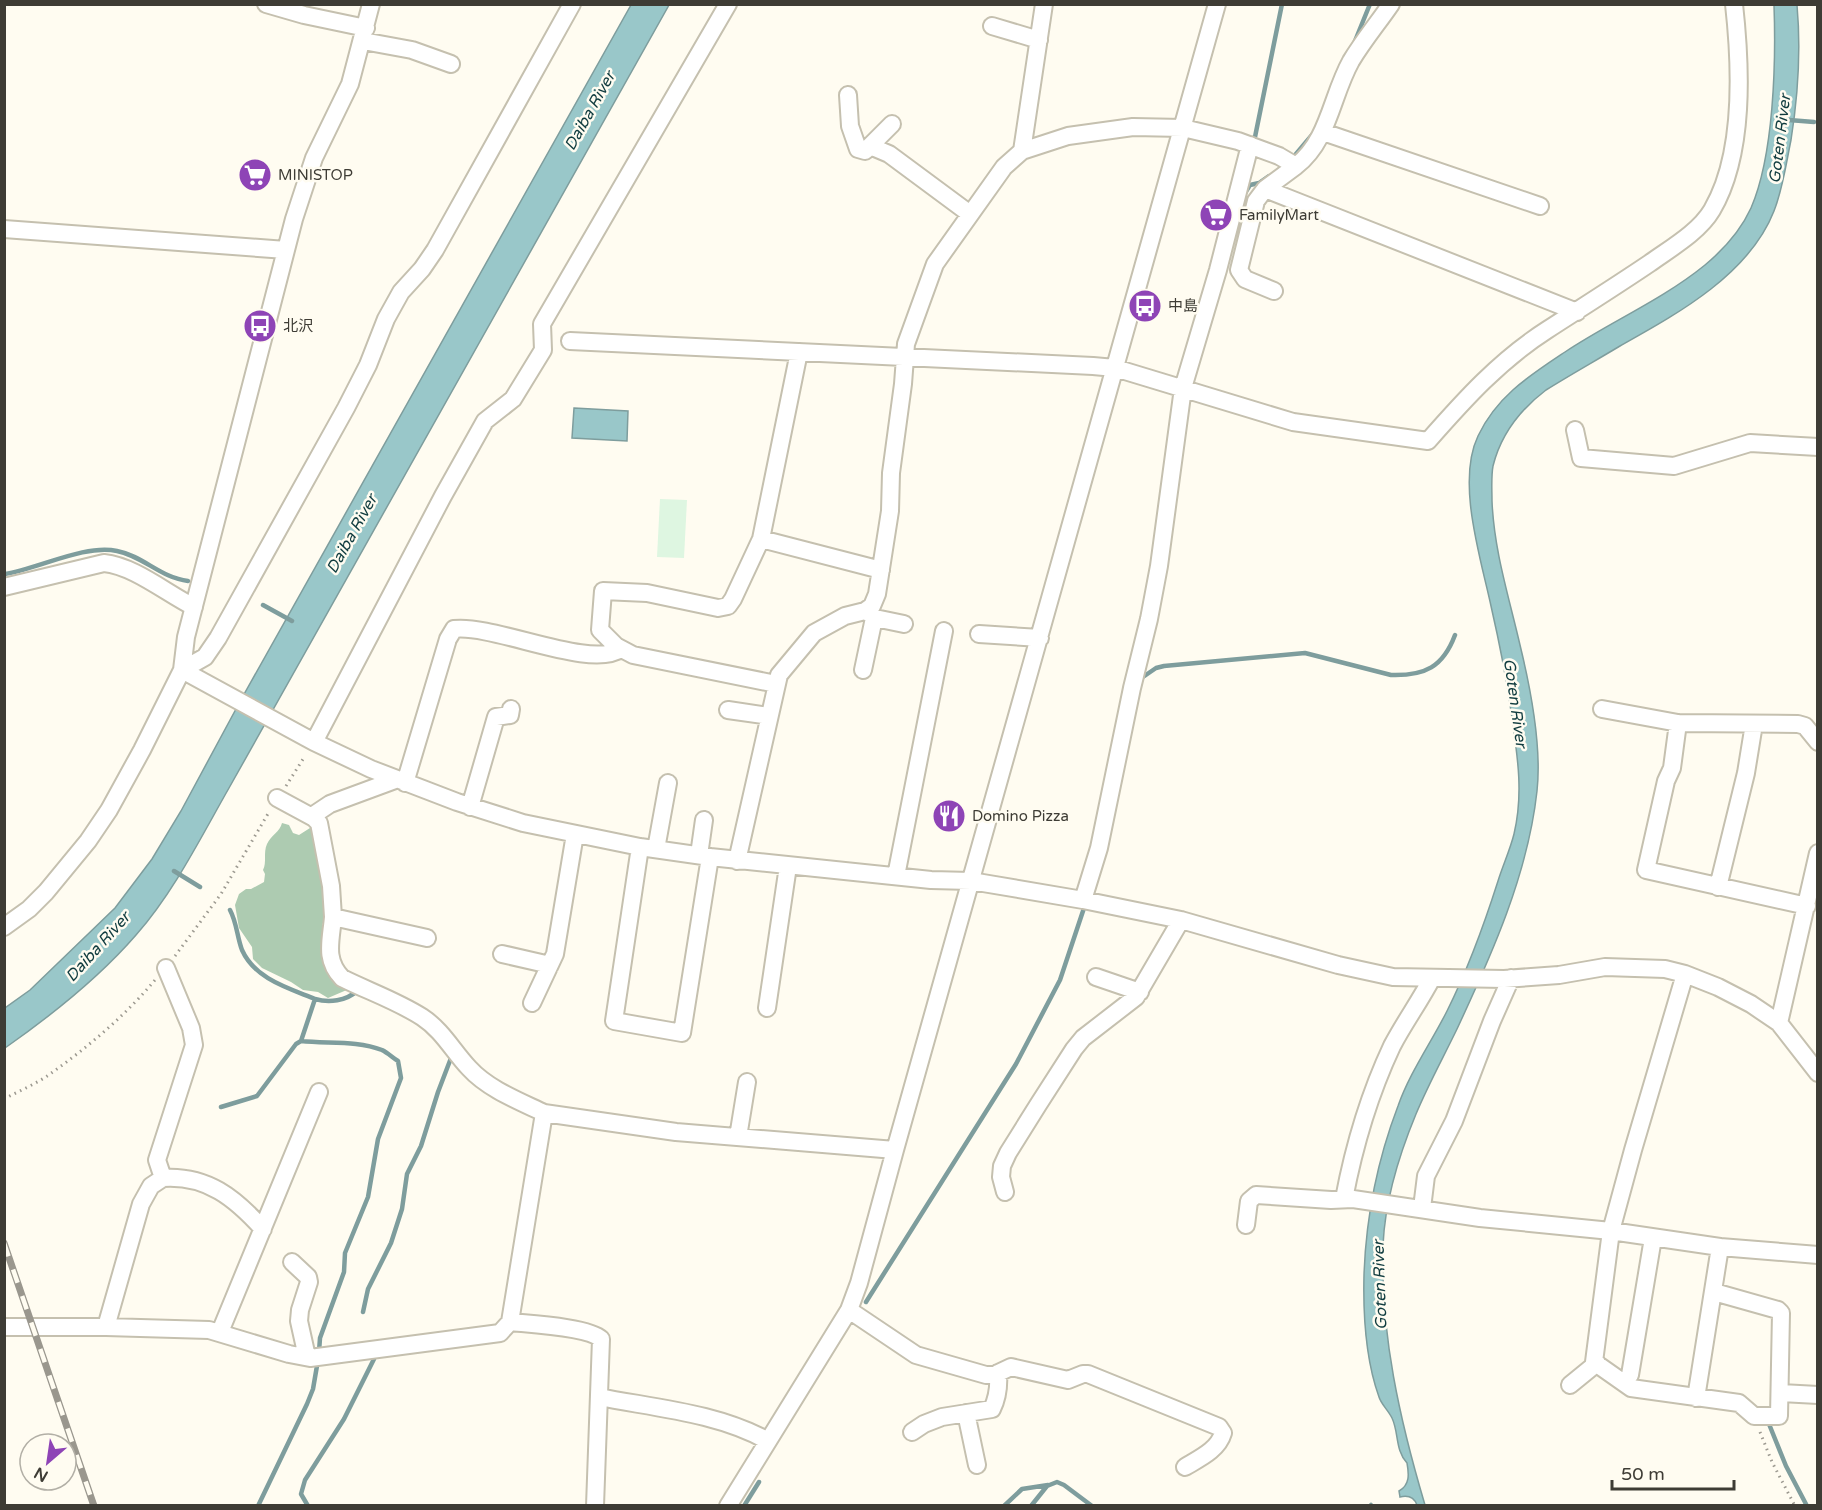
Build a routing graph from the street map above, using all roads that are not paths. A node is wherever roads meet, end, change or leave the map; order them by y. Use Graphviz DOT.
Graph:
graph roads {
  1 [pos="266,4"];
  2 [pos="371,4"];
  3 [pos="572,4"];
  4 [pos="728,4"];
  5 [pos="1044,4"];
  6 [pos="1217,4"];
  7 [pos="1391,4"];
  8 [pos="1734,4"];
  9 [pos="992,26"];
  10 [pos="364,34"];
  11 [pos="1039,40"];
  12 [pos="451,64"];
  13 [pos="848,95"];
  14 [pos="892,124"];
  15 [pos="1183,128"];
  16 [pos="1323,132"];
  17 [pos="1250,145"];
  18 [pos="870,146"];
  19 [pos="1022,151"];
  20 [pos="1296,166"];
  21 [pos="1250,195"];
  22 [pos="1540,206"];
  23 [pos="970,214"];
  24 [pos="4,229"];
  25 [pos="286,249"];
  26 [pos="1274,291"];
  27 [pos="1577,312"];
  28 [pos="570,341"];
  29 [pos="799,351"];
  30 [pos="904,357"];
  31 [pos="1114,368"];
  32 [pos="1184,388"];
  33 [pos="1575,430"];
  34 [pos="1818,447"];
  35 [pos="761,539"];
  36 [pos="881,570"];
  37 [pos="4,587"];
  38 [pos="194,607"];
  39 [pos="870,614"];
  40 [pos="904,624"];
  41 [pos="944,631"];
  42 [pos="979,634"];
  43 [pos="1040,638"];
  44 [pos="621,649"];
  45 [pos="182,670"];
  46 [pos="863,670"];
  47 [pos="776,684"];
  48 [pos="511,709"];
  49 [pos="1602,709"];
  50 [pos="728,710"];
  51 [pos="769,716"];
  52 [pos="1678,723"];
  53 [pos="1754,724"];
  54 [pos="311,740"];
  55 [pos="1818,742"];
  56 [pos="400,781"];
  57 [pos="668,783"];
  58 [pos="277,798"];
  59 [pos="470,807"];
  60 [pos="312,816"];
  61 [pos="704,820"];
  62 [pos="575,834"];
  63 [pos="648,848"];
  64 [pos="1818,854"];
  65 [pos="705,856"];
  66 [pos="737,861"];
  67 [pos="788,866"];
  68 [pos="896,876"];
  69 [pos="971,881"];
  70 [pos="1718,887"];
  71 [pos="1083,900"];
  72 [pos="1807,906"];
  73 [pos="333,917"];
  74 [pos="1181,920"];
  75 [pos="4,927"];
  76 [pos="427,938"];
  77 [pos="502,954"];
  78 [pos="550,965"];
  79 [pos="166,968"];
  80 [pos="1685,974"];
  81 [pos="1096,977"];
  82 [pos="1437,978"];
  83 [pos="1507,979"];
  84 [pos="1140,992"];
  85 [pos="532,1003"];
  86 [pos="767,1008"];
  87 [pos="1779,1023"];
  88 [pos="1817,1069"];
  89 [pos="747,1082"];
  90 [pos="320,1092"];
  91 [pos="544,1113"];
  92 [pos="738,1137"];
  93 [pos="895,1150"];
  94 [pos="163,1178"];
  95 [pos="1005,1192"];
  96 [pos="1348,1199"];
  97 [pos="1417,1207"];
  98 [pos="1246,1225"];
  99 [pos="263,1229"];
  100 [pos="1611,1231"];
  101 [pos="1653,1238"];
  102 [pos="1720,1247"];
  103 [pos="1818,1255"];
  104 [pos="291,1262"];
  105 [pos="1714,1292"];
  106 [pos="849,1310"];
  107 [pos="510,1322"];
  108 [pos="4,1327"];
  109 [pos="106,1327"];
  110 [pos="220,1332"];
  111 [pos="315,1357"];
  112 [pos="1597,1363"];
  113 [pos="998,1373"];
  114 [pos="1630,1375"];
  115 [pos="1570,1385"];
  116 [pos="1781,1393"];
  117 [pos="1818,1395"];
  118 [pos="599,1397"];
  119 [pos="1695,1398"];
  120 [pos="966,1413"];
  121 [pos="912,1432"];
  122 [pos="768,1441"];
  123 [pos="977,1465"];
  124 [pos="1185,1467"];
  125 [pos="595,1506"];
  126 [pos="728,1506"];
  1 -- 10 [label="street"];
  2 -- 10 [label="street"];
  3 -- 45 [label="street"];
  4 -- 54 [label="street"];
  5 -- 11 [label="street"];
  6 -- 15 [label="street"];
  7 -- 16 [label="street"];
  8 -- 27 [label="street"];
  9 -- 11 [label="street"];
  10 -- 12 [label="street"];
  10 -- 25 [label="street"];
  11 -- 19 [label="street"];
  13 -- 18 [label="street"];
  14 -- 18 [label="street"];
  15 -- 17 [label="street"];
  15 -- 19 [label="street"];
  15 -- 31 [label="street"];
  16 -- 20 [label="street"];
  16 -- 22 [label="street"];
  17 -- 20 [label="street"];
  17 -- 21 [label="street"];
  18 -- 23 [label="street"];
  19 -- 23 [label="street"];
  20 -- 21 [label="street"];
  21 -- 26 [label="street"];
  21 -- 27 [label="street"];
  21 -- 32 [label="street"];
  23 -- 30 [label="street"];
  24 -- 25 [label="street"];
  25 -- 38 [label="street"];
  27 -- 32 [label="street"];
  28 -- 29 [label="street"];
  29 -- 30 [label="street"];
  29 -- 35 [label="street"];
  30 -- 31 [label="street"];
  30 -- 36 [label="street"];
  31 -- 32 [label="street"];
  31 -- 43 [label="street"];
  32 -- 71 [label="street"];
  33 -- 34 [label="street"];
  35 -- 36 [label="street"];
  35 -- 44 [label="street"];
  36 -- 39 [label="street"];
  37 -- 38 [label="street"];
  38 -- 45 [label="street"];
  39 -- 40 [label="street"];
  39 -- 46 [label="street"];
  39 -- 47 [label="street"];
  41 -- 68 [label="street"];
  42 -- 43 [label="street"];
  43 -- 69 [label="street"];
  44 -- 47 [label="street"];
  44 -- 56 [label="street"];
  45 -- 54 [label="street"];
  45 -- 75 [label="street"];
  47 -- 51 [label="street"];
  48 -- 59 [label="street"];
  49 -- 52 [label="street"];
  50 -- 51 [label="street"];
  51 -- 66 [label="street"];
  52 -- 53 [label="street"];
  52 -- 70 [label="street"];
  53 -- 55 [label="street"];
  53 -- 70 [label="street"];
  54 -- 56 [label="street"];
  56 -- 59 [label="street"];
  56 -- 60 [label="street"];
  57 -- 63 [label="street"];
  58 -- 60 [label="street"];
  59 -- 62 [label="street"];
  60 -- 73 [label="street"];
  61 -- 65 [label="street"];
  62 -- 63 [label="street"];
  62 -- 78 [label="street"];
  63 -- 65 [label="street"];
  63 -- 65 [label="street"];
  64 -- 72 [label="street"];
  65 -- 66 [label="street"];
  66 -- 67 [label="street"];
  67 -- 68 [label="street"];
  67 -- 86 [label="street"];
  68 -- 69 [label="street"];
  69 -- 71 [label="street"];
  69 -- 93 [label="street"];
  70 -- 72 [label="street"];
  71 -- 74 [label="street"];
  72 -- 87 [label="street"];
  73 -- 76 [label="street"];
  73 -- 91 [label="street"];
  74 -- 82 [label="street"];
  74 -- 84 [label="street"];
  77 -- 78 [label="street"];
  78 -- 85 [label="street"];
  79 -- 94 [label="street"];
  80 -- 83 [label="street"];
  80 -- 87 [label="street"];
  80 -- 100 [label="street"];
  81 -- 84 [label="street"];
  82 -- 83 [label="street"];
  82 -- 96 [label="street"];
  83 -- 97 [label="street"];
  84 -- 95 [label="street"];
  87 -- 88 [label="street"];
  89 -- 92 [label="street"];
  90 -- 99 [label="street"];
  91 -- 92 [label="street"];
  91 -- 107 [label="street"];
  92 -- 93 [label="street"];
  93 -- 106 [label="street"];
  94 -- 99 [label="street"];
  94 -- 109 [label="street"];
  96 -- 97 [label="street"];
  96 -- 98 [label="street"];
  97 -- 100 [label="street"];
  99 -- 110 [label="street"];
  100 -- 101 [label="street"];
  100 -- 112 [label="street"];
  101 -- 102 [label="street"];
  101 -- 114 [label="street"];
  102 -- 103 [label="street"];
  102 -- 105 [label="street"];
  104 -- 111 [label="street"];
  105 -- 116 [label="street"];
  105 -- 119 [label="street"];
  106 -- 113 [label="street"];
  106 -- 122 [label="street"];
  107 -- 111 [label="street"];
  107 -- 118 [label="street"];
  108 -- 109 [label="street"];
  109 -- 110 [label="street"];
  110 -- 111 [label="street"];
  112 -- 115 [label="street"];
  112 -- 119 [label="street"];
  113 -- 120 [label="street"];
  113 -- 124 [label="street"];
  116 -- 117 [label="street"];
  116 -- 119 [label="street"];
  118 -- 122 [label="street"];
  118 -- 125 [label="street"];
  120 -- 121 [label="street"];
  120 -- 123 [label="street"];
  122 -- 126 [label="street"];
}
